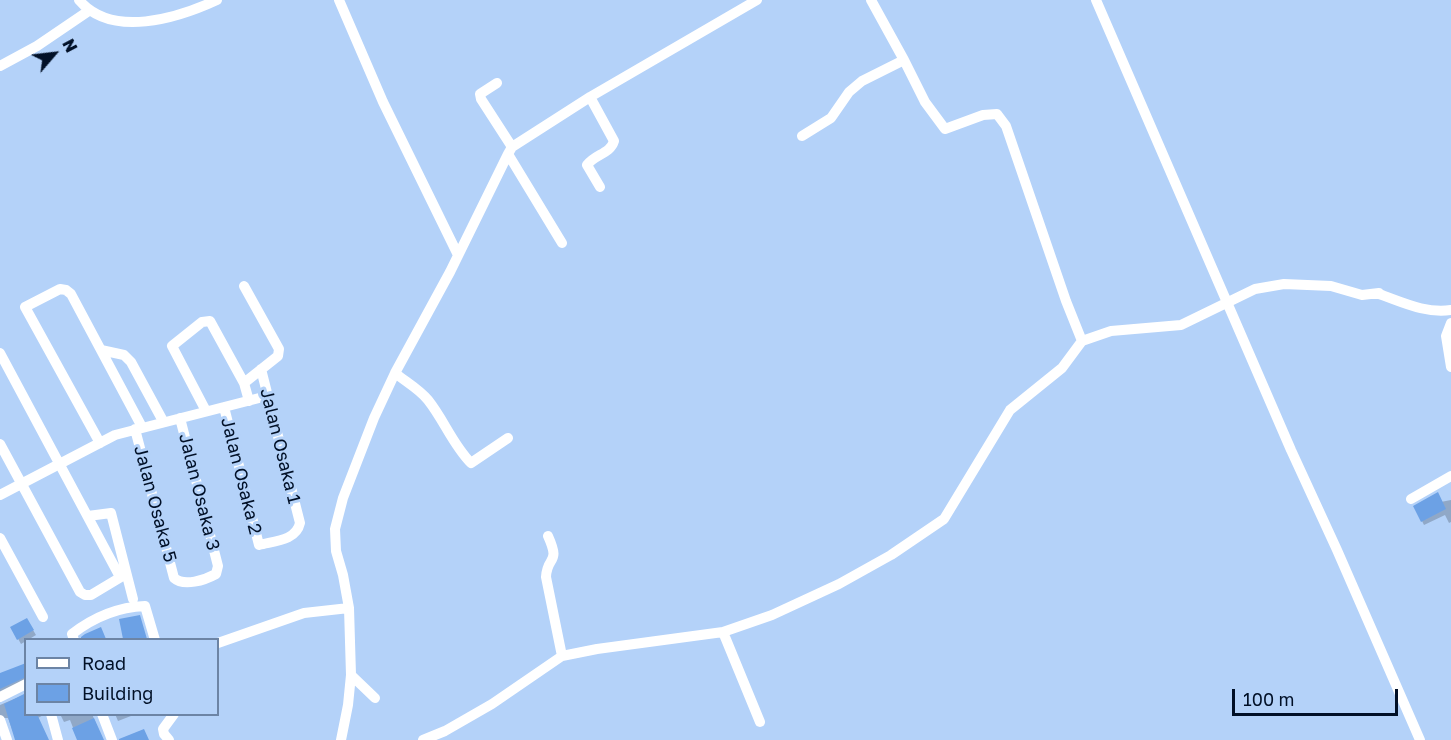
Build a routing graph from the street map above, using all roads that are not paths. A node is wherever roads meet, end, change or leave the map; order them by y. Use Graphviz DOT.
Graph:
graph roads {
  1 [pos="79,0"];
  2 [pos="217,0"];
  3 [pos="339,0"];
  4 [pos="757,0"];
  5 [pos="871,0"];
  6 [pos="1096,0"];
  7 [pos="90,10"];
  8 [pos="904,60"];
  9 [pos="0,66"];
  10 [pos="497,83"];
  11 [pos="590,97"];
  12 [pos="802,136"];
  13 [pos="510,151"];
  14 [pos="600,188"];
  15 [pos="562,243"];
  16 [pos="458,255"];
  17 [pos="244,286"];
  18 [pos="1227,303"];
  19 [pos="1451,310"];
  20 [pos="1451,323"];
  21 [pos="1082,341"];
  22 [pos="101,350"];
  23 [pos="0,353"];
  24 [pos="1451,367"];
  25 [pos="261,369"];
  26 [pos="395,373"];
  27 [pos="244,383"];
  28 [pos="267,396"];
  29 [pos="249,401"];
  30 [pos="224,407"];
  31 [pos="207,411"];
  32 [pos="180,418"];
  33 [pos="163,422"];
  34 [pos="138,428"];
  35 [pos="508,438"];
  36 [pos="100,443"];
  37 [pos="0,444"];
  38 [pos="60,464"];
  39 [pos="1451,476"];
  40 [pos="22,483"];
  41 [pos="0,495"];
  42 [pos="1411,499"];
  43 [pos="88,516"];
  44 [pos="548,536"];
  45 [pos="0,538"];
  46 [pos="259,545"];
  47 [pos="123,575"];
  48 [pos="174,578"];
  49 [pos="133,599"];
  50 [pos="348,608"];
  51 [pos="43,617"];
  52 [pos="723,632"];
  53 [pos="74,638"];
  54 [pos="155,638"];
  55 [pos="219,643"];
  56 [pos="562,657"];
  57 [pos="351,675"];
  58 [pos="24,685"];
  59 [pos="0,697"];
  60 [pos="375,698"];
  61 [pos="52,716"];
  62 [pos="103,716"];
  63 [pos="173,716"];
  64 [pos="0,720"];
  65 [pos="760,722"];
  66 [pos="7,740"];
  67 [pos="58,740"];
  68 [pos="112,740"];
  69 [pos="169,740"];
  70 [pos="341,740"];
  71 [pos="423,740"];
  72 [pos="1420,740"];
  1 -- 7 [label="street"];
  2 -- 7 [label="street"];
  3 -- 16 [label="street"];
  4 -- 11 [label="street"];
  5 -- 8 [label="street"];
  6 -- 18 [label="street"];
  7 -- 9 [label="street"];
  8 -- 12 [label="street"];
  8 -- 21 [label="street"];
  10 -- 13 [label="street"];
  11 -- 13 [label="street"];
  11 -- 14 [label="street"];
  13 -- 15 [label="street"];
  13 -- 16 [label="street"];
  16 -- 26 [label="street"];
  17 -- 25 [label="street"];
  18 -- 19 [label="street"];
  18 -- 21 [label="street"];
  18 -- 72 [label="street"];
  20 -- 24 [label="street"];
  21 -- 52 [label="street"];
  22 -- 33 [label="street"];
  22 -- 34 [label="street, Jalan Osaka 5"];
  22 -- 36 [label="street, Jalan Osaka 5"];
  23 -- 38 [label="street"];
  25 -- 27 [label="street"];
  25 -- 28 [label="street, Jalan Osaka 1"];
  26 -- 35 [label="street"];
  26 -- 50 [label="street"];
  27 -- 29 [label="street"];
  27 -- 31 [label="street"];
  28 -- 29 [label="street"];
  28 -- 46 [label="street, Jalan Osaka 1"];
  29 -- 30 [label="street"];
  30 -- 31 [label="street"];
  30 -- 46 [label="street, Jalan Osaka 2"];
  31 -- 32 [label="street"];
  32 -- 33 [label="street"];
  32 -- 48 [label="street, Jalan Osaka 3"];
  33 -- 34 [label="street"];
  34 -- 36 [label="street"];
  34 -- 48 [label="street, Jalan Osaka 5"];
  36 -- 38 [label="street"];
  37 -- 40 [label="street"];
  38 -- 40 [label="street"];
  38 -- 43 [label="street"];
  39 -- 42 [label="street"];
  40 -- 41 [label="street"];
  40 -- 47 [label="street"];
  43 -- 47 [label="street"];
  43 -- 47 [label="street"];
  44 -- 56 [label="street"];
  45 -- 51 [label="street"];
  47 -- 49 [label="street"];
  50 -- 55 [label="street"];
  50 -- 57 [label="street"];
  52 -- 56 [label="street"];
  52 -- 65 [label="street"];
  53 -- 54 [label="street"];
  56 -- 71 [label="street"];
  57 -- 60 [label="street"];
  57 -- 70 [label="street"];
  58 -- 59 [label="street"];
  61 -- 67 [label="street"];
  62 -- 68 [label="street"];
  63 -- 69 [label="street"];
  64 -- 66 [label="street"];
}
